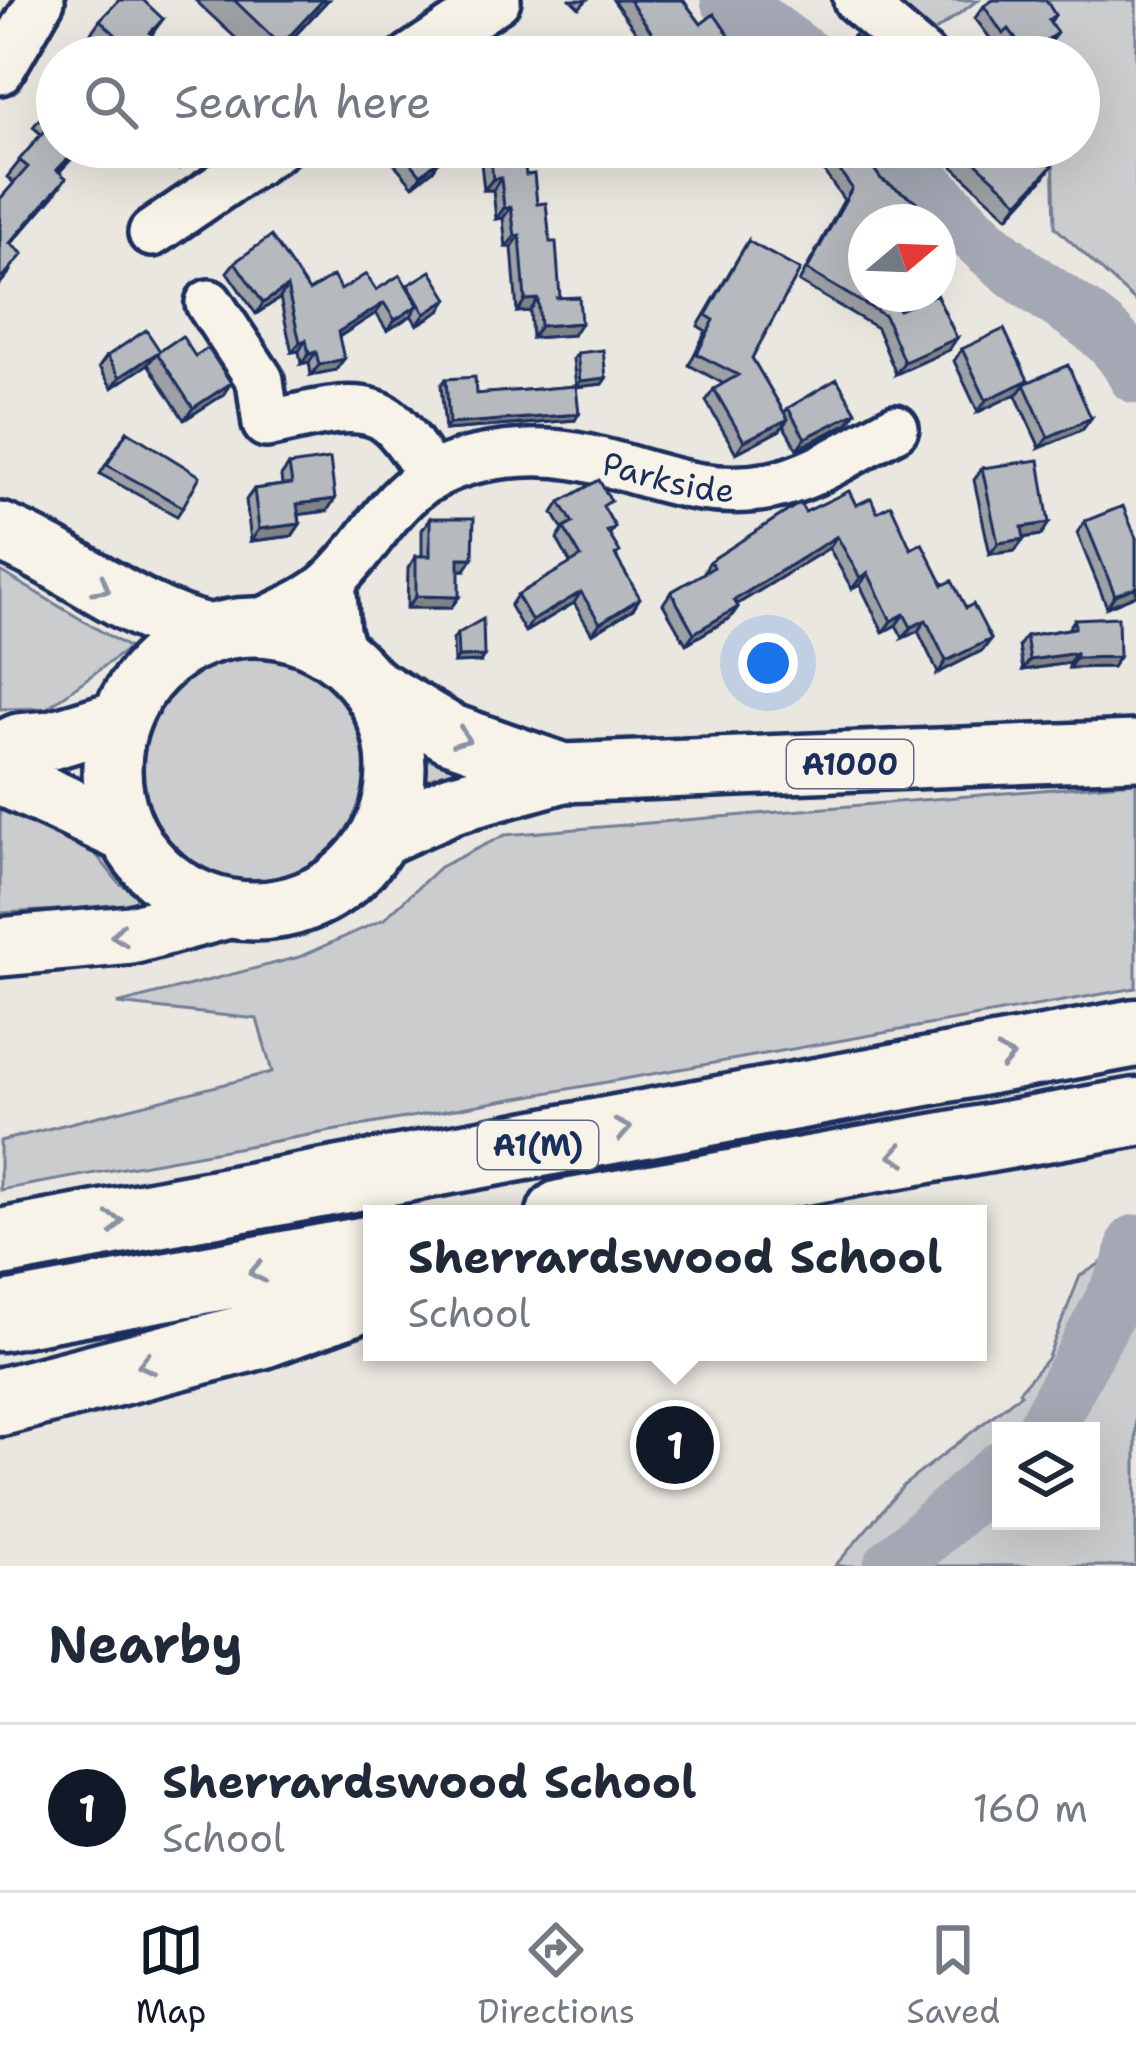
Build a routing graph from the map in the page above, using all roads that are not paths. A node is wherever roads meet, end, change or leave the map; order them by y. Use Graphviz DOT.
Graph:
graph roads {
  1 [pos="41,0"];
  2 [pos="857,0"];
  3 [pos="478,6"];
  4 [pos="439,36"];
  5 [pos="899,36"];
  6 [pos="0,71"];
  7 [pos="247,168"];
  8 [pos="152,233"];
  9 [pos="209,303"];
  10 [pos="895,428"];
  11 [pos="432,477"];
  12 [pos="0,532"];
  13 [pos="332,581"];
  14 [pos="230,629"];
  15 [pos="357,672"];
  16 [pos="121,719"];
  17 [pos="1136,750"];
  18 [pos="0,752"];
  19 [pos="563,773"];
  20 [pos="0,775"];
  21 [pos="127,834"];
  22 [pos="379,837"];
  23 [pos="228,909"];
  24 [pos="0,947"];
  25 [pos="1106,1039"];
  26 [pos="1136,1112"];
  27 [pos="620,1205"];
  28 [pos="0,1243"];
  29 [pos="363,1252"];
  30 [pos="363,1297"];
  31 [pos="0,1317"];
  32 [pos="0,1402"];
  1 -- 6 [label="street"];
  2 -- 5 [label="street"];
  3 -- 4 [label="street"];
  7 -- 8 [label="street"];
  9 -- 11 [label="street"];
  10 -- 11 [label="street, Parkside"];
  11 -- 13 [label="street, Parkside"];
  12 -- 14 [label="main road, one-way"];
  13 -- 14 [label="street, Parkside"];
  13 -- 15 [label="street"];
  14 -- 15 [label="main road"];
  14 -- 16 [label="main road"];
  15 -- 19 [label="main road, A1000, one-way"];
  15 -- 22 [label="main road"];
  16 -- 18 [label="main road"];
  16 -- 21 [label="main road"];
  17 -- 19 [label="main road, A1000"];
  19 -- 22 [label="main road, A1000"];
  20 -- 21 [label="main road"];
  21 -- 23 [label="main road"];
  22 -- 23 [label="main road"];
  23 -- 24 [label="main road, one-way"];
  28 -- 25 [label="highway, A1(M), one-way"];
  26 -- 27 [label="highway, A1(M), one-way"];
  29 -- 31 [label="highway, one-way"];
  30 -- 32 [label="highway, one-way"];
}
